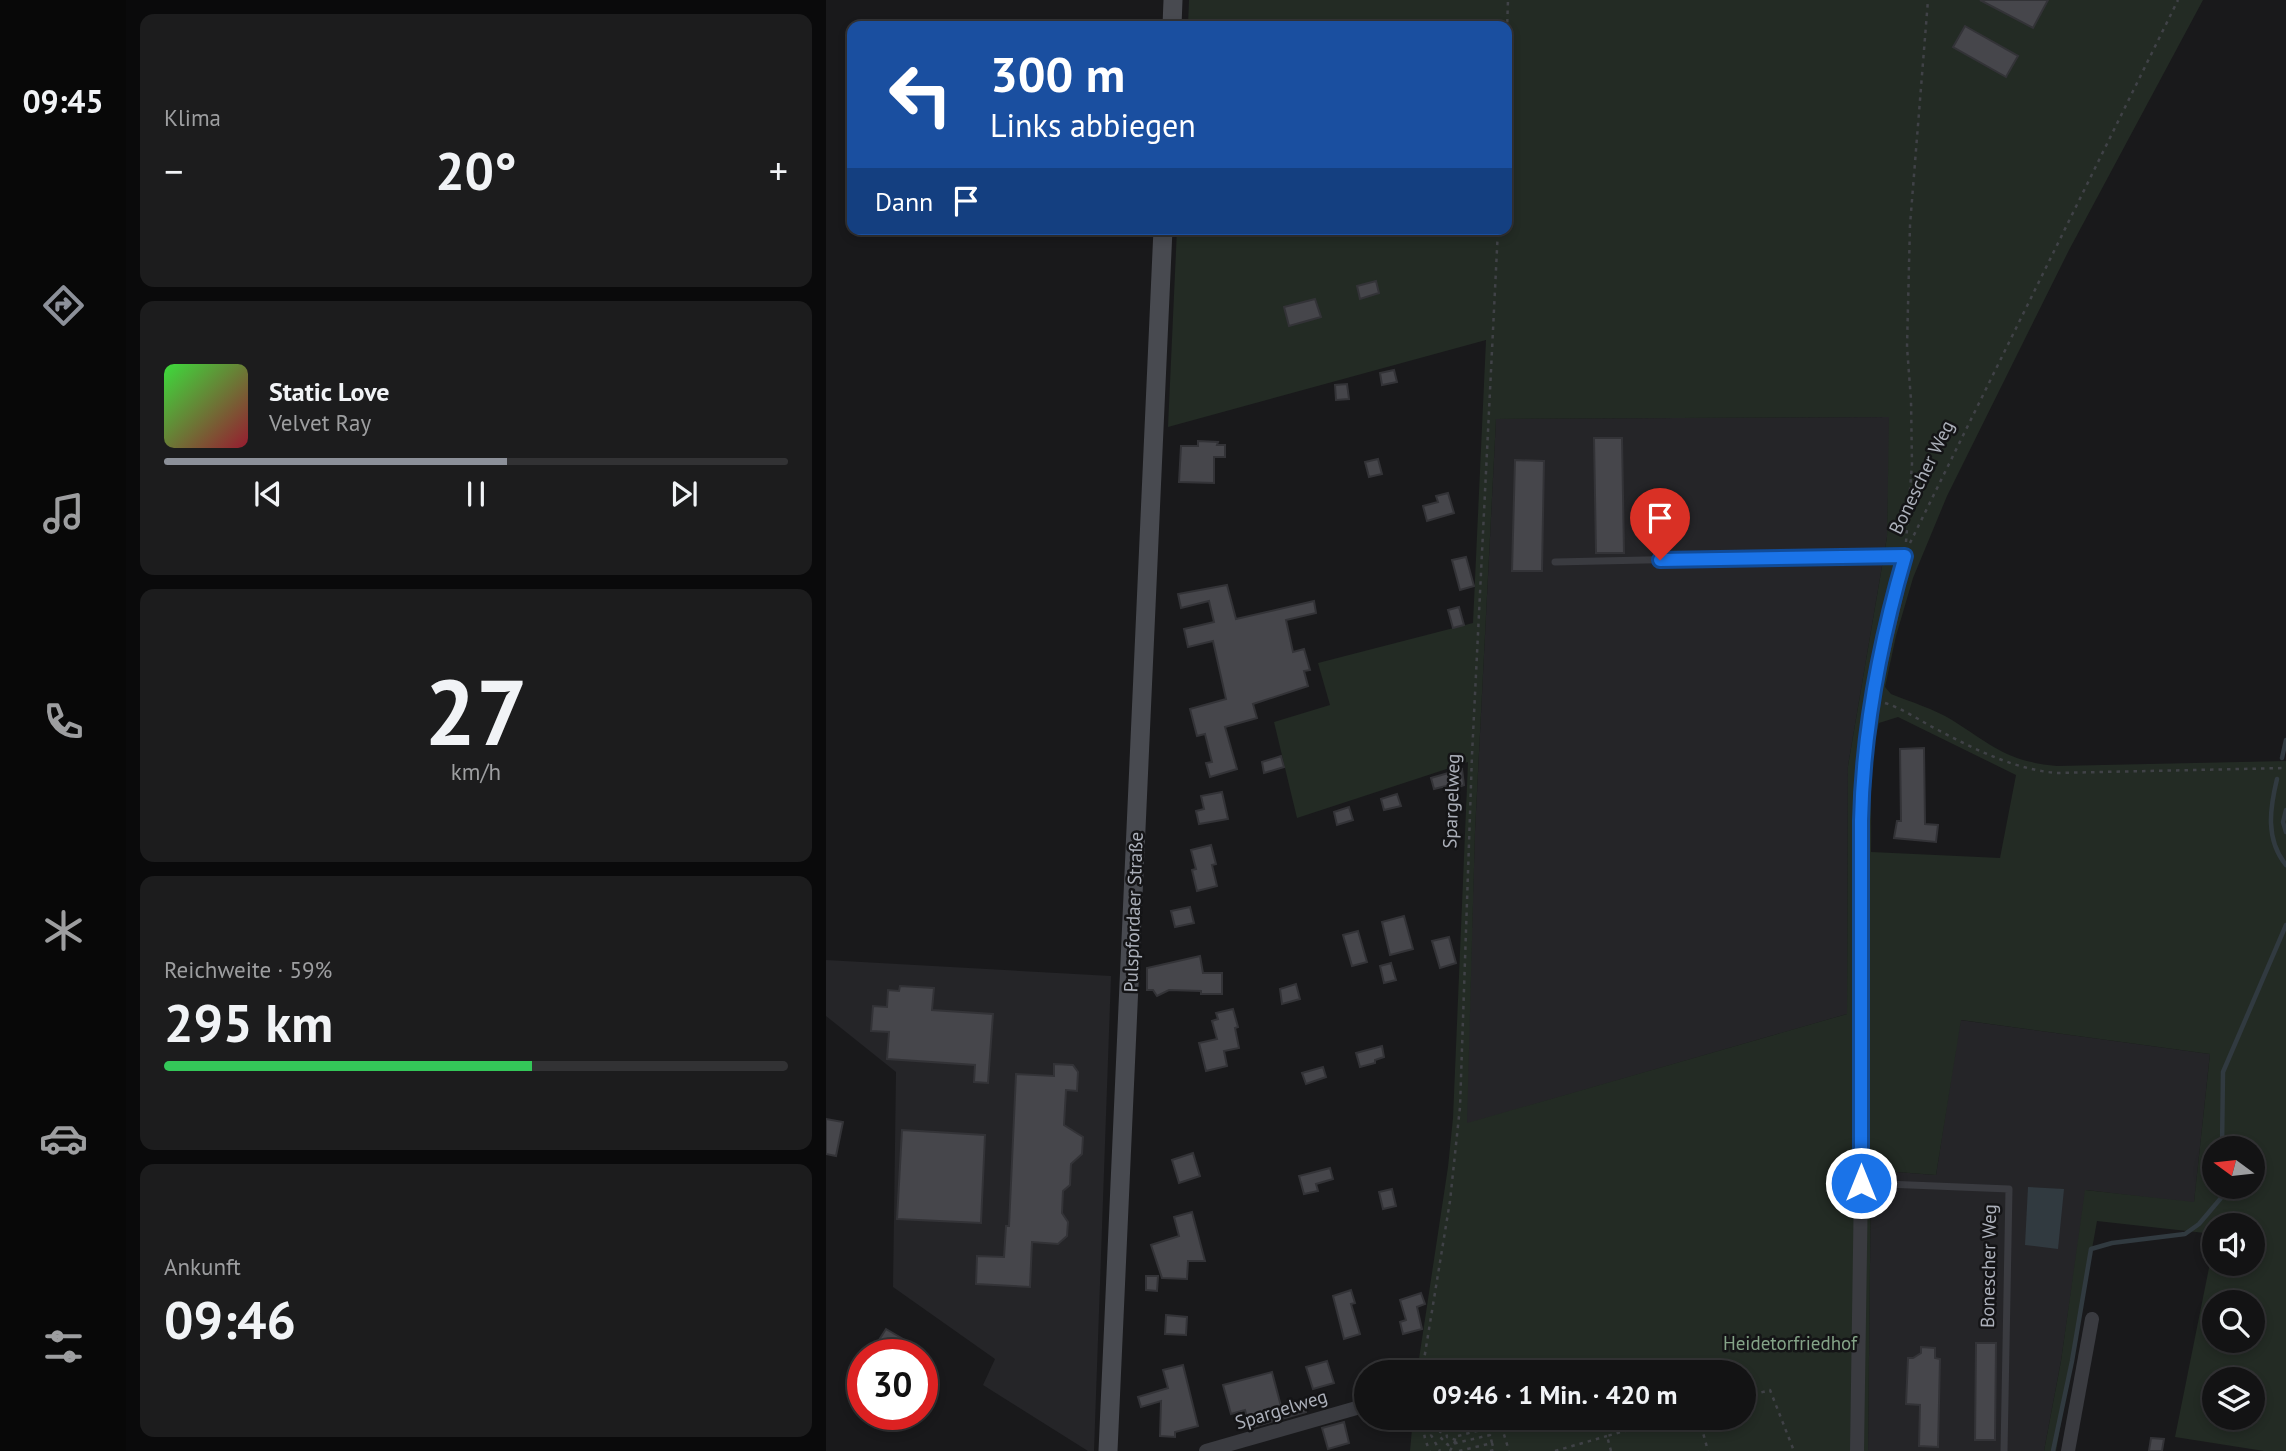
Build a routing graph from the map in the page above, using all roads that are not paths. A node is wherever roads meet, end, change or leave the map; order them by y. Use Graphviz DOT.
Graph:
graph roads {
  1 [pos="1173,0"];
  2 [pos="1172,21"];
  3 [pos="1163,235"];
  4 [pos="1905,556"];
  5 [pos="1555,562"];
  6 [pos="1861,1183"];
  7 [pos="2092,1319"];
  8 [pos="1354,1409"];
  9 [pos="1108,1451"];
  10 [pos="1206,1451"];
  11 [pos="1857,1451"];
  12 [pos="2004,1451"];
  13 [pos="2068,1451"];
  1 -- 2 [label="main road"];
  3 -- 9 [label="main road, Pulspfordaer Straße"];
  4 -- 5 [label="lane"];
  4 -- 6 [label="street, Bonescher Weg"];
  6 -- 11 [label="street, Bonescher Weg"];
  6 -- 12 [label="lane, Bonescher Weg"];
  7 -- 13 [label="street"];
  8 -- 10 [label="street, Spargelweg"];
}
